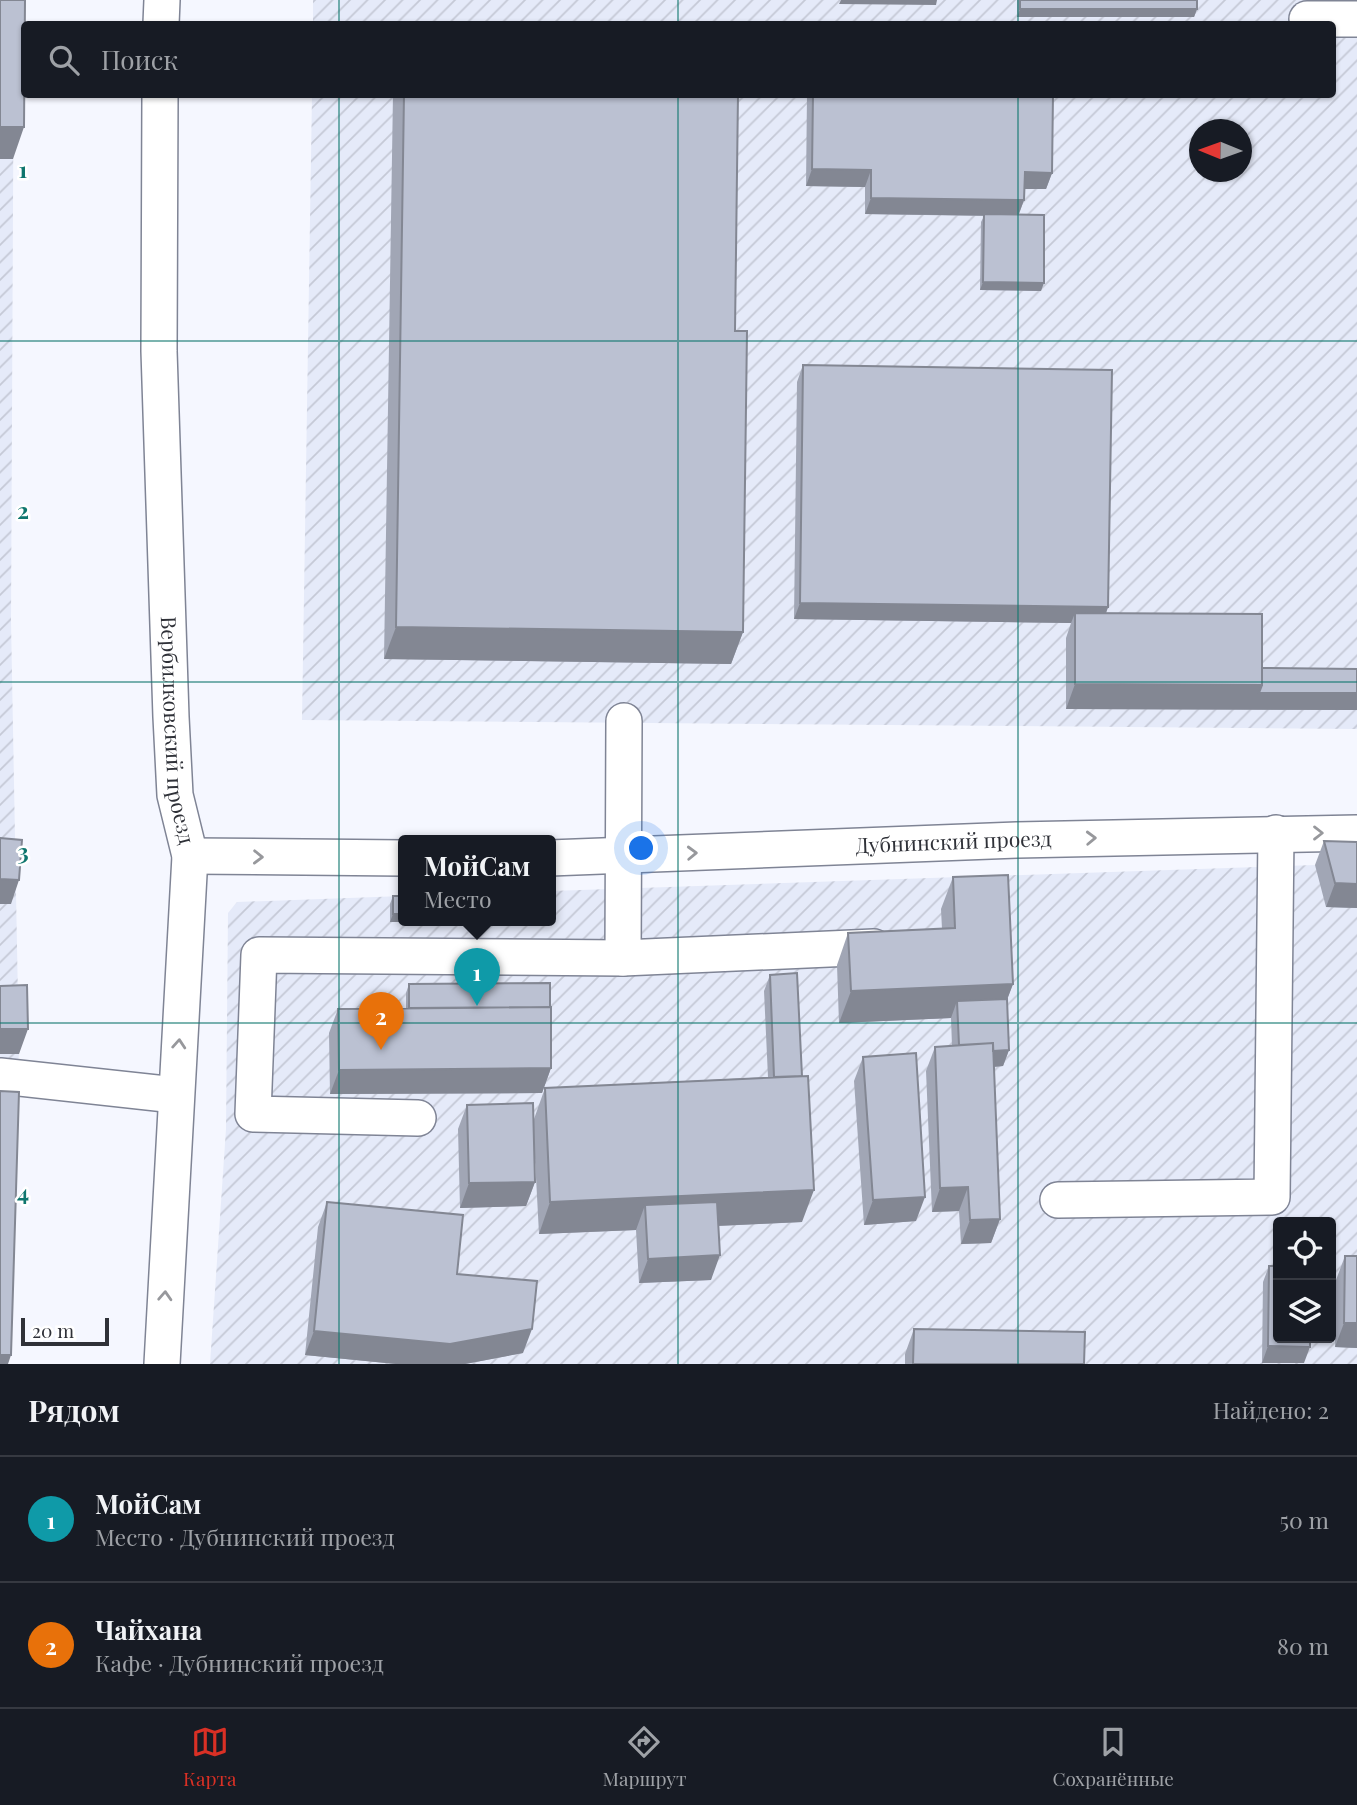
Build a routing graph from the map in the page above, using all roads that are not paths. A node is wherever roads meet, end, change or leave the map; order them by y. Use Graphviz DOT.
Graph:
graph roads {
  1 [pos="162,0"];
  2 [pos="1307,19"];
  3 [pos="1357,19"];
  4 [pos="161,21"];
  5 [pos="160,98"];
  6 [pos="624,721"];
  7 [pos="1276,832"];
  8 [pos="1357,833"];
  9 [pos="190,856"];
  10 [pos="622,856"];
  11 [pos="398,858"];
  12 [pos="556,858"];
  13 [pos="874,947"];
  14 [pos="623,958"];
  15 [pos="0,1076"];
  16 [pos="175,1095"];
  17 [pos="418,1118"];
  18 [pos="1058,1200"];
  19 [pos="162,1364"];
  1 -- 4 [label="street"];
  2 -- 3 [label="street"];
  5 -- 9 [label="street, Вербилковский проезд"];
  6 -- 10 [label="street"];
  7 -- 8 [label="street, Дубнинский проезд, one-way"];
  10 -- 7 [label="street, Дубнинский проезд, one-way"];
  7 -- 18 [label="street"];
  9 -- 11 [label="street, one-way"];
  16 -- 9 [label="street, Вербилковский проезд, one-way"];
  10 -- 12 [label="street, Дубнинский проезд"];
  10 -- 14 [label="street"];
  13 -- 14 [label="street"];
  14 -- 17 [label="street"];
  15 -- 16 [label="street"];
  19 -- 16 [label="street, Вербилковский проезд, one-way"];
}
